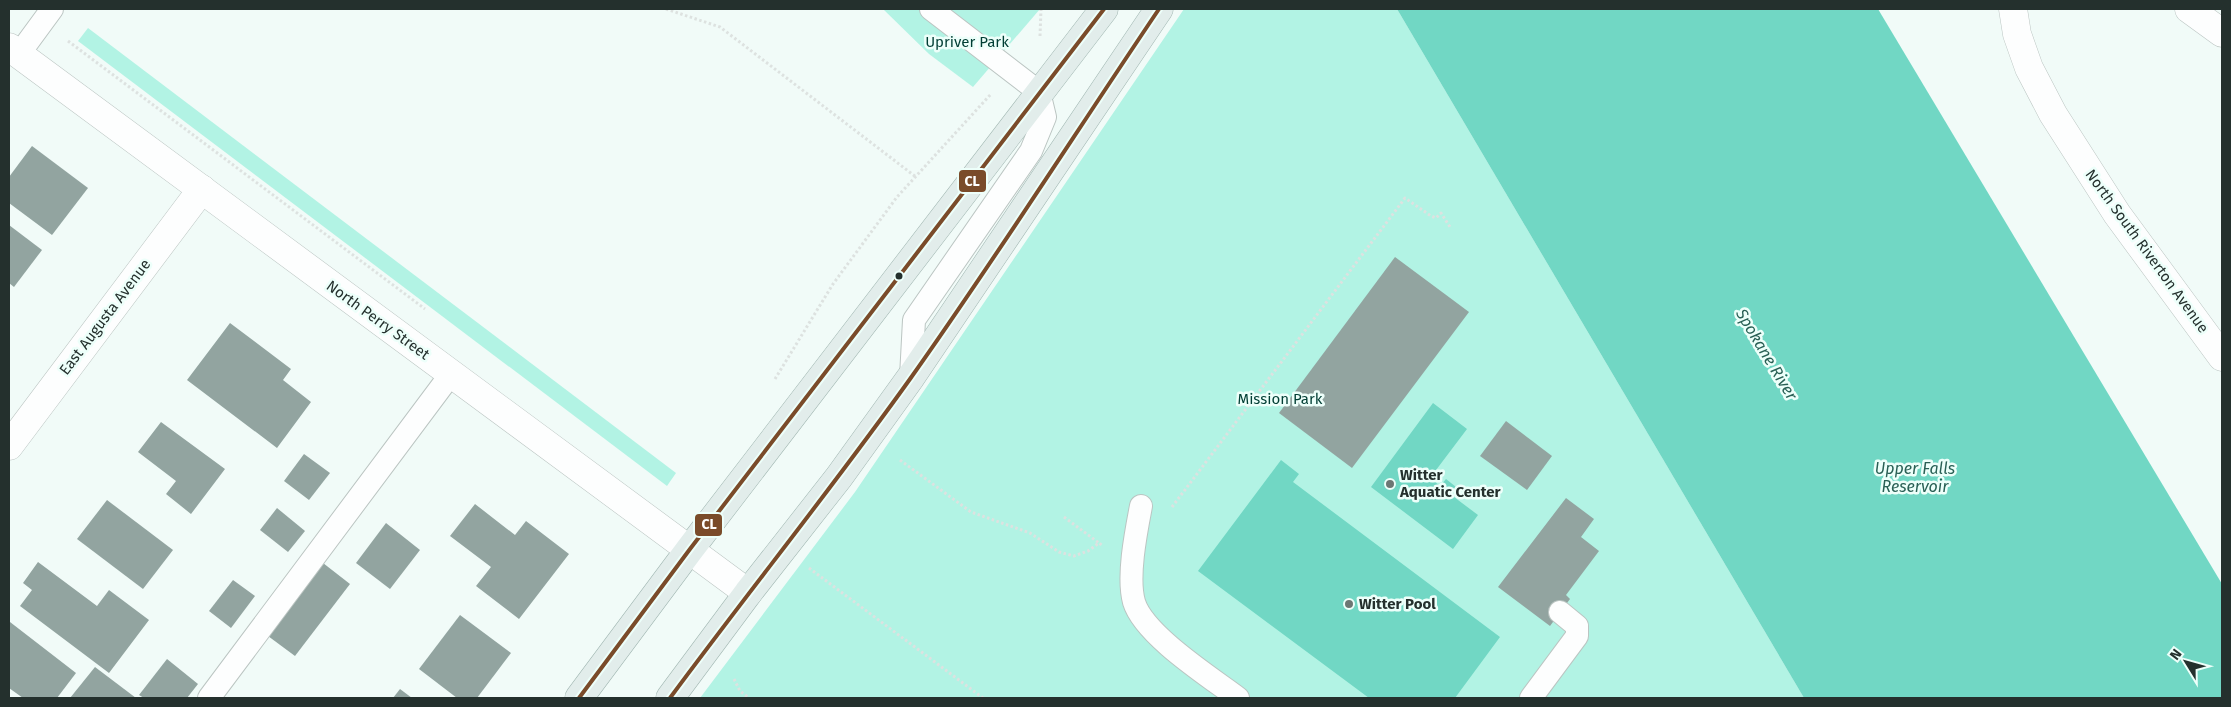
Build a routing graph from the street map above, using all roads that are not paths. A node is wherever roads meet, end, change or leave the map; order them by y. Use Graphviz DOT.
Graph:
graph roads {
  1 [pos="931,9"];
  2 [pos="1104,9"];
  3 [pos="1159,9"];
  4 [pos="2013,9"];
  5 [pos="2189,9"];
  6 [pos="47,15"];
  7 [pos="2222,33"];
  8 [pos="14,50"];
  9 [pos="1039,92"];
  10 [pos="202,189"];
  11 [pos="2222,357"];
  12 [pos="451,374"];
  13 [pos="911,377"];
  14 [pos="9,446"];
  15 [pos="1141,506"];
  16 [pos="690,549"];
  17 [pos="748,593"];
  18 [pos="1560,612"];
  19 [pos="209,698"];
  20 [pos="580,698"];
  21 [pos="670,698"];
  22 [pos="1238,698"];
  23 [pos="1531,698"];
  1 -- 9 [label="lane"];
  2 -- 9 [label="main road"];
  3 -- 13 [label="main road"];
  4 -- 11 [label="main road, North South Riverton Avenue"];
  5 -- 7 [label="main road"];
  6 -- 8 [label="lane"];
  8 -- 10 [label="main road, North Perry Street"];
  9 -- 13 [label="lane"];
  9 -- 16 [label="main road"];
  10 -- 12 [label="main road, North Perry Street"];
  10 -- 14 [label="main road, East Augusta Avenue"];
  12 -- 16 [label="main road, North Perry Street"];
  12 -- 19 [label="lane"];
  13 -- 17 [label="main road"];
  15 -- 22 [label="lane"];
  16 -- 17 [label="main road, North Perry Street"];
  16 -- 20 [label="main road"];
  17 -- 21 [label="main road"];
  18 -- 23 [label="lane"];
}
